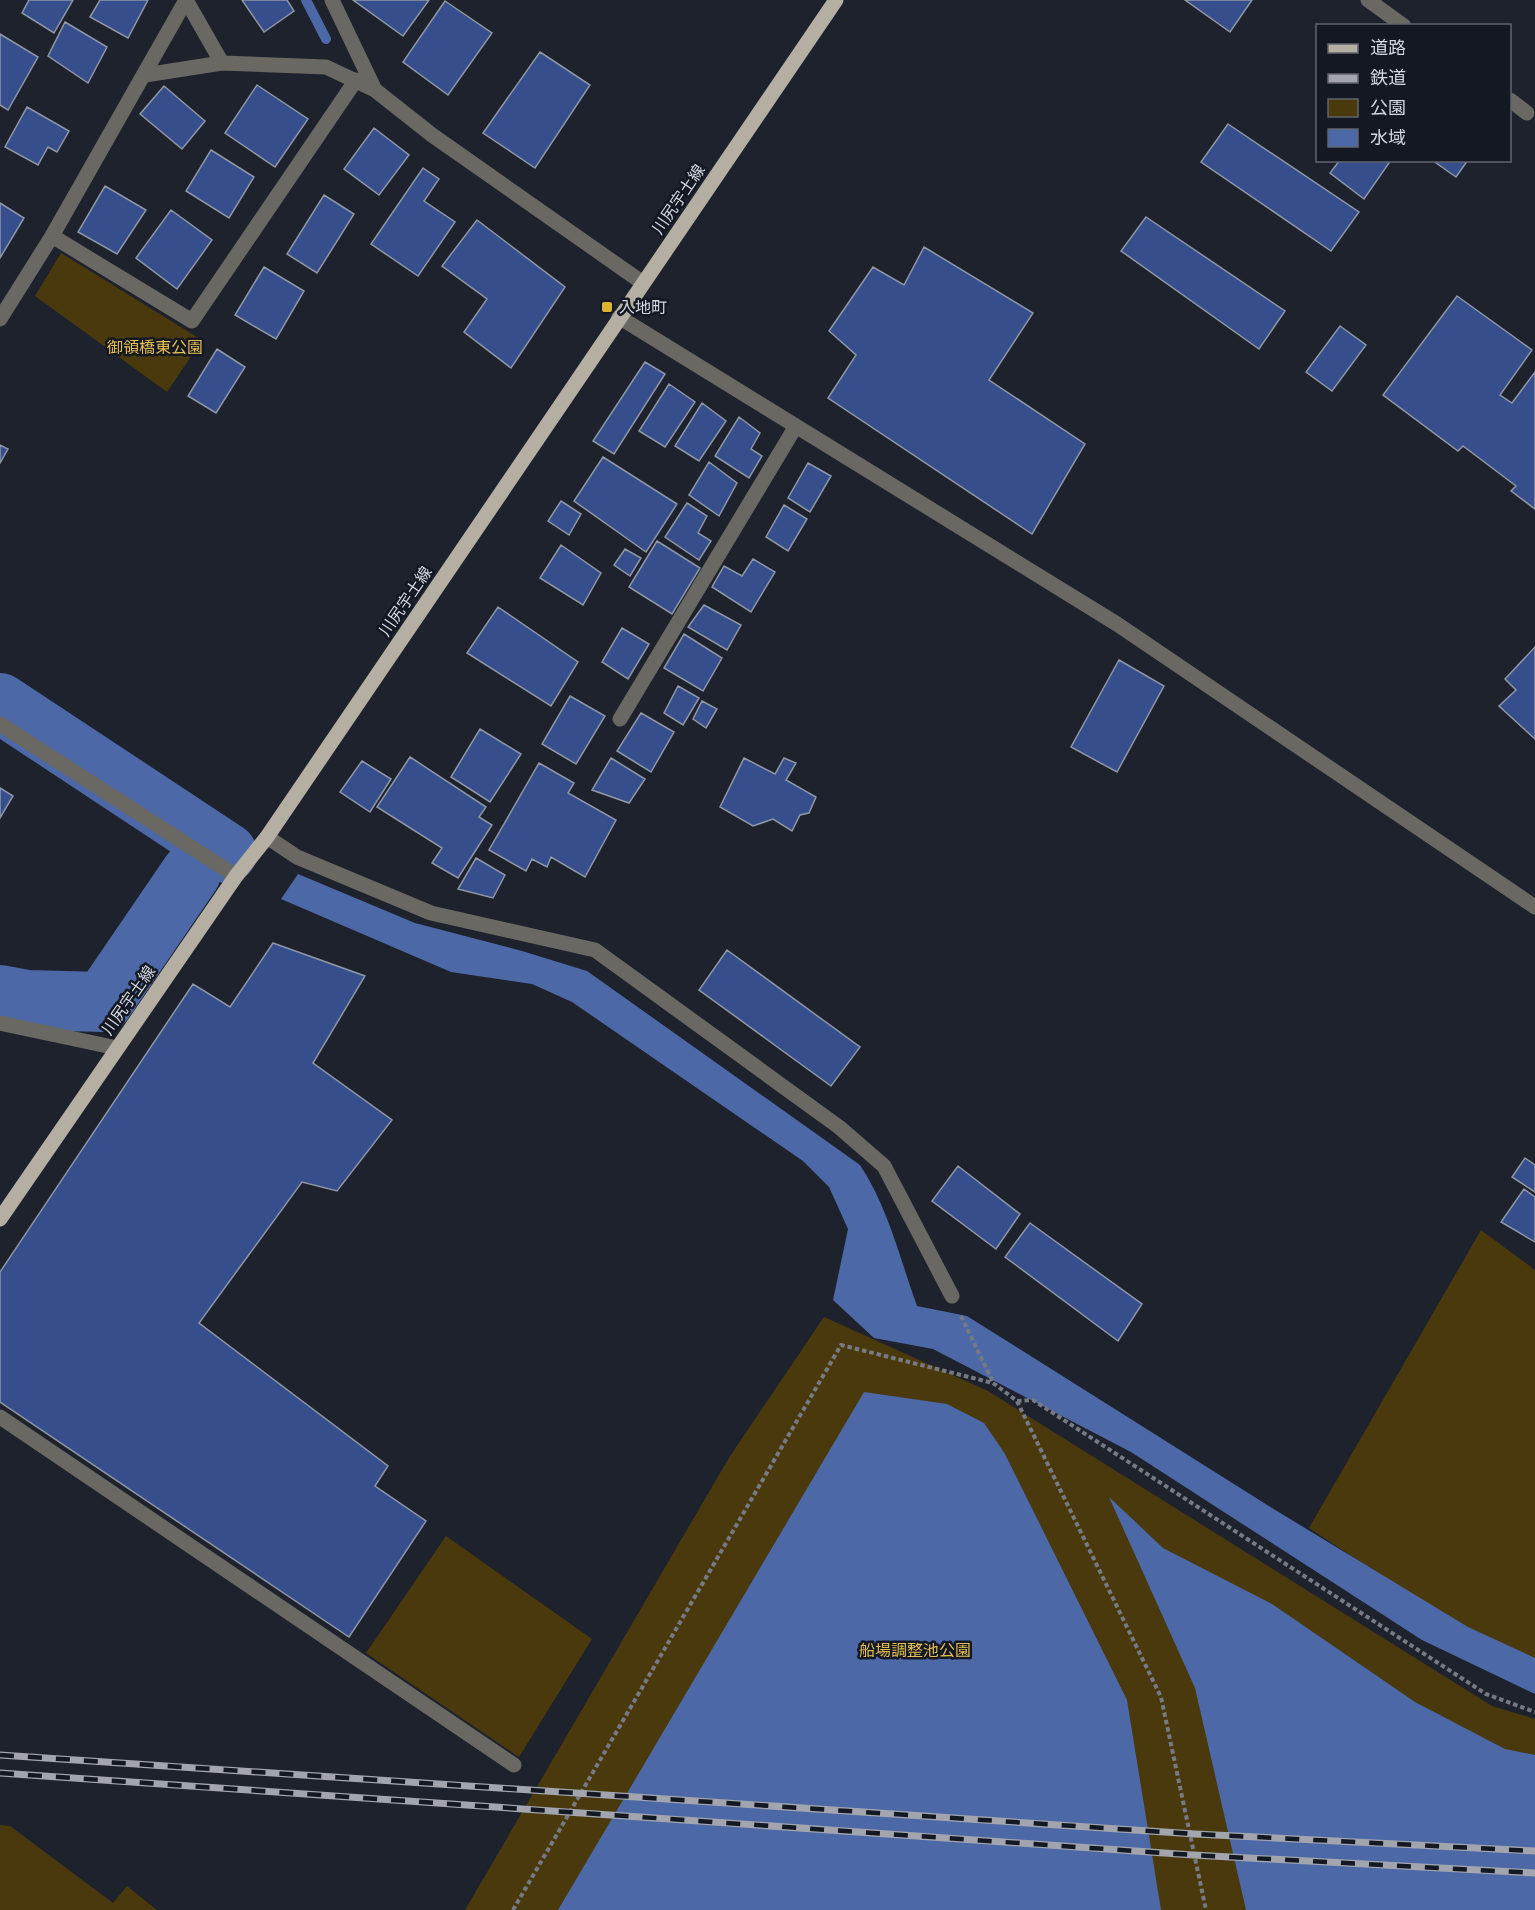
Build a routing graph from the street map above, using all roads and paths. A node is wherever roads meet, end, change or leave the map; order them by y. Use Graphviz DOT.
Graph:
graph roads {
  1 [pos="186,0"];
  2 [pos="332,0"];
  3 [pos="836,0"];
  4 [pos="1368,0"];
  5 [pos="1401,24"];
  6 [pos="222,63"];
  7 [pos="145,75"];
  8 [pos="356,80"];
  9 [pos="375,90"];
  10 [pos="1511,101"];
  11 [pos="1527,113"];
  12 [pos="51,236"];
  13 [pos="643,283"];
  14 [pos="619,317"];
  15 [pos="0,319"];
  16 [pos="796,426"];
  17 [pos="620,719"];
  18 [pos="0,724"];
  19 [pos="267,837"];
  20 [pos="236,876"];
  21 [pos="1535,907"];
  22 [pos="0,1023"];
  23 [pos="117,1048"];
  24 [pos="0,1219"];
  25 [pos="951,1296"];
  26 [pos="993,1383"];
  27 [pos="1017,1401"];
  28 [pos="0,1417"];
  29 [pos="1535,1712"];
  30 [pos="514,1765"];
  31 [pos="513,1910"];
  32 [pos="1206,1910"];
  1 -- 6 [label="street"];
  1 -- 7 [label="street"];
  2 -- 9 [label="street"];
  3 -- 13 [label="main road, 川尻宇土線"];
  4 -- 5 [label="street"];
  6 -- 7 [label="street"];
  6 -- 8 [label="street"];
  7 -- 12 [label="street"];
  8 -- 9 [label="street"];
  8 -- 12 [label="street"];
  9 -- 13 [label="street"];
  10 -- 11 [label="street"];
  12 -- 15 [label="street"];
  13 -- 14 [label="main road, 川尻宇土線"];
  14 -- 16 [label="street"];
  14 -- 19 [label="main road, 川尻宇土線"];
  16 -- 17 [label="street"];
  16 -- 21 [label="street"];
  18 -- 20 [label="street"];
  19 -- 20 [label="main road, 川尻宇土線"];
  19 -- 25 [label="street"];
  20 -- 23 [label="main road, 川尻宇土線"];
  22 -- 23 [label="street"];
  23 -- 24 [label="main road, 川尻宇土線"];
  25 -- 26 [label="path"];
  26 -- 27 [label="path"];
  26 -- 31 [label="path"];
  27 -- 29 [label="path"];
  27 -- 32 [label="path"];
  28 -- 30 [label="street"];
}
